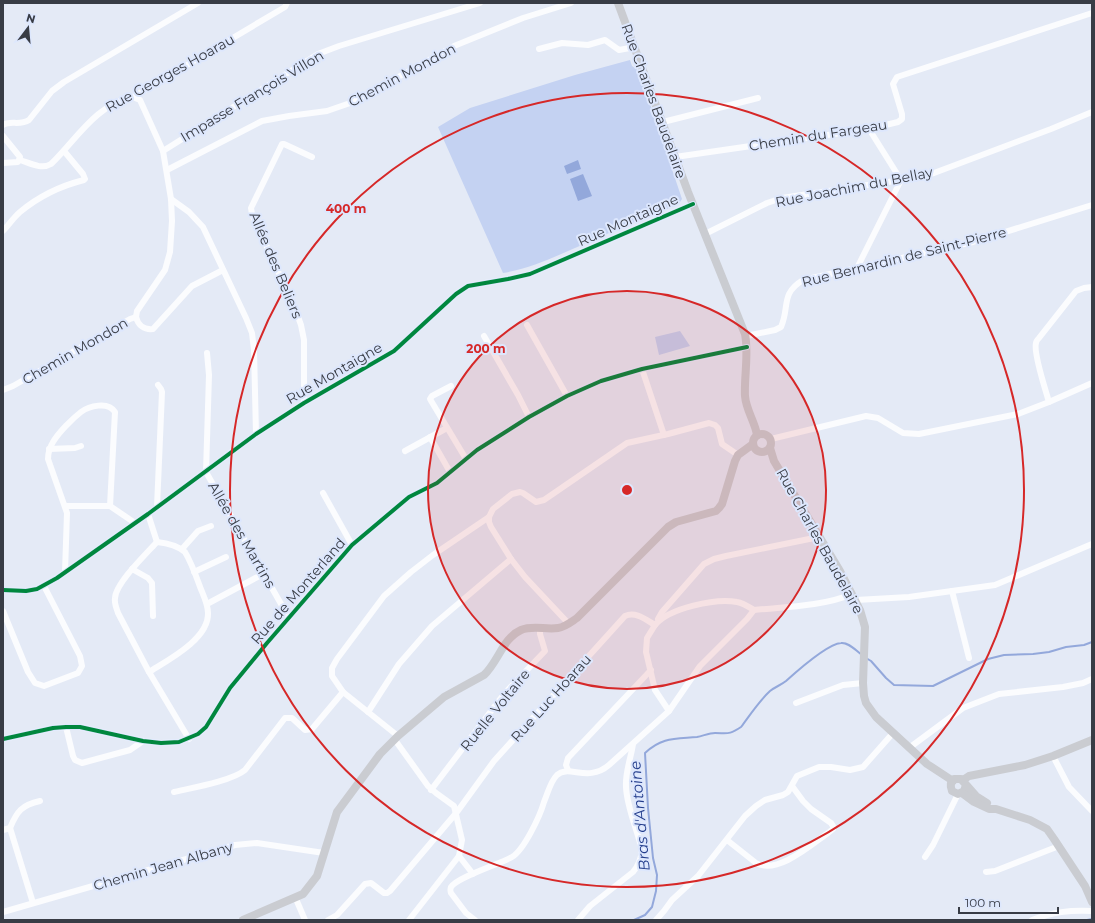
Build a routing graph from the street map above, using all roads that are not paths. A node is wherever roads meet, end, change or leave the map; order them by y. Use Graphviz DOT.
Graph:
graph roads {
  1 [pos="198,3"];
  2 [pos="287,3"];
  3 [pos="480,3"];
  4 [pos="571,3"];
  5 [pos="618,3"];
  6 [pos="1092,13"];
  7 [pos="635,47"];
  8 [pos="539,49"];
  9 [pos="132,97"];
  10 [pos="758,98"];
  11 [pos="1092,112"];
  12 [pos="663,122"];
  13 [pos="3,125"];
  14 [pos="869,129"];
  15 [pos="3,136"];
  16 [pos="64,151"];
  17 [pos="163,151"];
  18 [pos="312,156"];
  19 [pos="674,157"];
  20 [pos="20,160"];
  21 [pos="3,163"];
  22 [pos="166,170"];
  23 [pos="901,180"];
  24 [pos="171,199"];
  25 [pos="693,204"];
  26 [pos="1092,205"];
  27 [pos="3,231"];
  28 [pos="705,234"];
  29 [pos="857,268"];
  30 [pos="223,270"];
  31 [pos="1092,288"];
  32 [pos="136,317"];
  33 [pos="527,325"];
  34 [pos="484,336"];
  35 [pos="746,336"];
  36 [pos="747,347"];
  37 [pos="207,353"];
  38 [pos="642,369"];
  39 [pos="1092,383"];
  40 [pos="158,385"];
  41 [pos="451,386"];
  42 [pos="3,390"];
  43 [pos="567,396"];
  44 [pos="1049,402"];
  45 [pos="304,403"];
  46 [pos="528,417"];
  47 [pos="447,428"];
  48 [pos="758,432"];
  49 [pos="256,434"];
  50 [pos="664,435"];
  51 [pos="430,437"];
  52 [pos="81,446"];
  53 [pos="754,446"];
  54 [pos="769,446"];
  55 [pos="49,449"];
  56 [pos="405,451"];
  57 [pos="738,455"];
  58 [pos="466,459"];
  59 [pos="206,472"];
  60 [pos="450,472"];
  61 [pos="323,493"];
  62 [pos="65,506"];
  63 [pos="110,506"];
  64 [pos="157,507"];
  65 [pos="148,514"];
  66 [pos="489,517"];
  67 [pos="135,523"];
  68 [pos="211,526"];
  69 [pos="819,537"];
  70 [pos="157,542"];
  71 [pos="1092,544"];
  72 [pos="352,545"];
  73 [pos="182,549"];
  74 [pos="226,557"];
  75 [pos="511,559"];
  76 [pos="132,570"];
  77 [pos="65,572"];
  78 [pos="194,572"];
  79 [pos="263,574"];
  80 [pos="44,586"];
  81 [pos="3,590"];
  82 [pos="952,591"];
  83 [pos="854,597"];
  84 [pos="207,604"];
  85 [pos="754,610"];
  86 [pos="3,611"];
  87 [pos="153,616"];
  88 [pos="289,618"];
  89 [pos="656,623"];
  90 [pos="568,624"];
  91 [pos="540,628"];
  92 [pos="969,658"];
  93 [pos="651,670"];
  94 [pos="149,672"];
  95 [pos="1092,679"];
  96 [pos="863,683"];
  97 [pos="343,692"];
  98 [pos="796,703"];
  99 [pos="669,711"];
  100 [pos="368,712"];
  101 [pos="66,727"];
  102 [pos="894,733"];
  103 [pos="397,738"];
  104 [pos="3,739"];
  105 [pos="189,739"];
  106 [pos="1092,740"];
  107 [pos="143,741"];
  108 [pos="633,744"];
  109 [pos="909,748"];
  110 [pos="1053,756"];
  111 [pos="568,770"];
  112 [pos="952,784"];
  113 [pos="792,786"];
  114 [pos="962,788"];
  115 [pos="431,790"];
  116 [pos="174,792"];
  117 [pos="40,801"];
  118 [pos="1092,811"];
  119 [pos="456,812"];
  120 [pos="10,828"];
  121 [pos="3,830"];
  122 [pos="728,840"];
  123 [pos="1059,846"];
  124 [pos="324,853"];
  125 [pos="459,856"];
  126 [pos="925,857"];
  127 [pos="986,872"];
  128 [pos="473,874"];
  129 [pos="296,899"];
  130 [pos="1092,902"];
  131 [pos="33,904"];
  132 [pos="1092,910"];
  133 [pos="3,912"];
  134 [pos="243,920"];
  135 [pos="305,920"];
  136 [pos="328,920"];
  137 [pos="409,920"];
  138 [pos="475,920"];
  139 [pos="578,920"];
  140 [pos="656,920"];
  141 [pos="1032,920"];
  1 -- 13 [label="street"];
  2 -- 9 [label="street, Rue Georges Hoarau"];
  3 -- 17 [label="street, Impasse François Villon"];
  4 -- 22 [label="street, Chemin Mondon"];
  5 -- 7 [label="main road, Rue Charles Baudelaire"];
  6 -- 14 [label="street, Chemin du Fargeau"];
  7 -- 8 [label="street"];
  7 -- 12 [label="main road, Rue Charles Baudelaire"];
  9 -- 16 [label="street, Rue Georges Hoarau"];
  9 -- 17 [label="street, Chemin Mondon"];
  10 -- 12 [label="street"];
  11 -- 23 [label="street, Rue Joachim du Bellay"];
  12 -- 19 [label="main road, Rue Charles Baudelaire"];
  14 -- 19 [label="street, Chemin du Fargeau"];
  14 -- 23 [label="street"];
  15 -- 20 [label="street"];
  16 -- 20 [label="street, Rue Georges Hoarau"];
  16 -- 27 [label="street"];
  17 -- 22 [label="street, Chemin Mondon"];
  18 -- 45 [label="street, Allée des Beliers"];
  19 -- 25 [label="main road, Rue Charles Baudelaire"];
  20 -- 21 [label="street"];
  22 -- 24 [label="street, Chemin Mondon"];
  23 -- 28 [label="street, Rue Joachim du Bellay"];
  23 -- 29 [label="street"];
  24 -- 30 [label="street"];
  24 -- 32 [label="street, Chemin Mondon"];
  25 -- 28 [label="main road, Rue Charles Baudelaire"];
  25 -- 45 [label="street, Rue Montaigne"];
  26 -- 29 [label="street, Rue Bernardin de Saint-Pierre"];
  28 -- 35 [label="main road, Rue Charles Baudelaire"];
  29 -- 35 [label="street, Rue Bernardin de Saint-Pierre"];
  30 -- 32 [label="street"];
  30 -- 49 [label="street"];
  31 -- 44 [label="street"];
  32 -- 42 [label="street, Chemin Mondon"];
  33 -- 43 [label="street"];
  34 -- 46 [label="street"];
  35 -- 36 [label="main road, Rue Charles Baudelaire"];
  36 -- 38 [label="street, Rue de Monterland"];
  36 -- 48 [label="main road, Rue Charles Baudelaire"];
  37 -- 59 [label="street, Allée des Martins"];
  38 -- 43 [label="street, Rue de Monterland"];
  38 -- 50 [label="street"];
  39 -- 44 [label="street"];
  40 -- 64 [label="street"];
  41 -- 47 [label="street"];
  43 -- 46 [label="street, Rue de Monterland"];
  44 -- 54 [label="street"];
  45 -- 49 [label="street, Rue Montaigne"];
  46 -- 58 [label="street, Rue de Monterland"];
  47 -- 51 [label="street"];
  47 -- 58 [label="street"];
  48 -- 53 [label="main road"];
  48 -- 54 [label="main road"];
  49 -- 59 [label="street, Rue Montaigne"];
  50 -- 57 [label="street"];
  50 -- 66 [label="street"];
  51 -- 56 [label="street"];
  51 -- 60 [label="street"];
  52 -- 55 [label="street"];
  53 -- 54 [label="main road"];
  53 -- 57 [label="main road"];
  54 -- 69 [label="main road, Rue Charles Baudelaire"];
  55 -- 62 [label="street"];
  55 -- 63 [label="street"];
  57 -- 90 [label="main road"];
  58 -- 60 [label="street, Rue de Monterland"];
  59 -- 64 [label="street, Rue Montaigne"];
  59 -- 79 [label="street, Allée des Martins"];
  60 -- 72 [label="street, Rue de Monterland"];
  61 -- 72 [label="street"];
  62 -- 63 [label="street"];
  62 -- 77 [label="street"];
  63 -- 67 [label="street"];
  64 -- 65 [label="street, Rue Montaigne"];
  65 -- 67 [label="street, Rue Montaigne"];
  65 -- 70 [label="street"];
  66 -- 75 [label="street"];
  66 -- 97 [label="street"];
  67 -- 77 [label="street, Rue Montaigne"];
  68 -- 73 [label="street"];
  69 -- 83 [label="main road, Rue Charles Baudelaire"];
  69 -- 89 [label="street"];
  70 -- 73 [label="street"];
  70 -- 76 [label="street"];
  71 -- 82 [label="street"];
  72 -- 88 [label="street, Rue de Monterland"];
  73 -- 78 [label="street"];
  74 -- 78 [label="street"];
  75 -- 90 [label="street"];
  75 -- 100 [label="street"];
  76 -- 87 [label="street"];
  76 -- 94 [label="street"];
  77 -- 80 [label="street, Rue Montaigne"];
  78 -- 84 [label="street"];
  79 -- 84 [label="street"];
  79 -- 88 [label="street, Allée des Martins"];
  80 -- 81 [label="street, Rue Montaigne"];
  80 -- 86 [label="street"];
  82 -- 83 [label="street"];
  82 -- 92 [label="street"];
  83 -- 85 [label="street"];
  83 -- 96 [label="main road, Rue Charles Baudelaire"];
  84 -- 94 [label="street"];
  85 -- 89 [label="street"];
  85 -- 99 [label="street"];
  88 -- 105 [label="street, Rue de Monterland"];
  89 -- 93 [label="street"];
  89 -- 119 [label="street, Rue Luc Hoarau"];
  90 -- 91 [label="main road"];
  91 -- 103 [label="main road"];
  91 -- 115 [label="street, Ruelle Voltaire"];
  93 -- 99 [label="street"];
  93 -- 111 [label="street"];
  94 -- 105 [label="street"];
  95 -- 109 [label="street"];
  96 -- 98 [label="street"];
  96 -- 102 [label="main road, Rue Charles Baudelaire"];
  97 -- 100 [label="street"];
  97 -- 116 [label="street"];
  99 -- 108 [label="street"];
  100 -- 103 [label="street"];
  101 -- 104 [label="street"];
  101 -- 107 [label="street"];
  101 -- 107 [label="street"];
  102 -- 109 [label="main road, Rue Charles Baudelaire"];
  102 -- 113 [label="street"];
  103 -- 115 [label="street"];
  103 -- 124 [label="main road"];
  105 -- 107 [label="street"];
  106 -- 110 [label="main road"];
  108 -- 111 [label="street"];
  108 -- 139 [label="street"];
  109 -- 112 [label="main road, Rue Charles Baudelaire"];
  110 -- 114 [label="main road"];
  110 -- 118 [label="street"];
  111 -- 128 [label="street"];
  112 -- 114 [label="main road, Rue Charles Baudelaire"];
  112 -- 114 [label="main road"];
  113 -- 122 [label="street"];
  113 -- 122 [label="street"];
  114 -- 123 [label="main road, Rue Charles Baudelaire"];
  114 -- 126 [label="street"];
  115 -- 119 [label="street"];
  117 -- 120 [label="street"];
  119 -- 125 [label="street"];
  119 -- 136 [label="street"];
  120 -- 121 [label="street"];
  120 -- 131 [label="street"];
  122 -- 140 [label="street"];
  123 -- 127 [label="street"];
  123 -- 130 [label="main road, Rue Charles Baudelaire"];
  124 -- 129 [label="main road"];
  124 -- 131 [label="street, Chemin Jean Albany"];
  125 -- 128 [label="street"];
  125 -- 137 [label="street"];
  128 -- 138 [label="street"];
  129 -- 134 [label="main road"];
  129 -- 135 [label="street"];
  131 -- 133 [label="street, Chemin Jean Albany"];
  132 -- 141 [label="street"];
}
